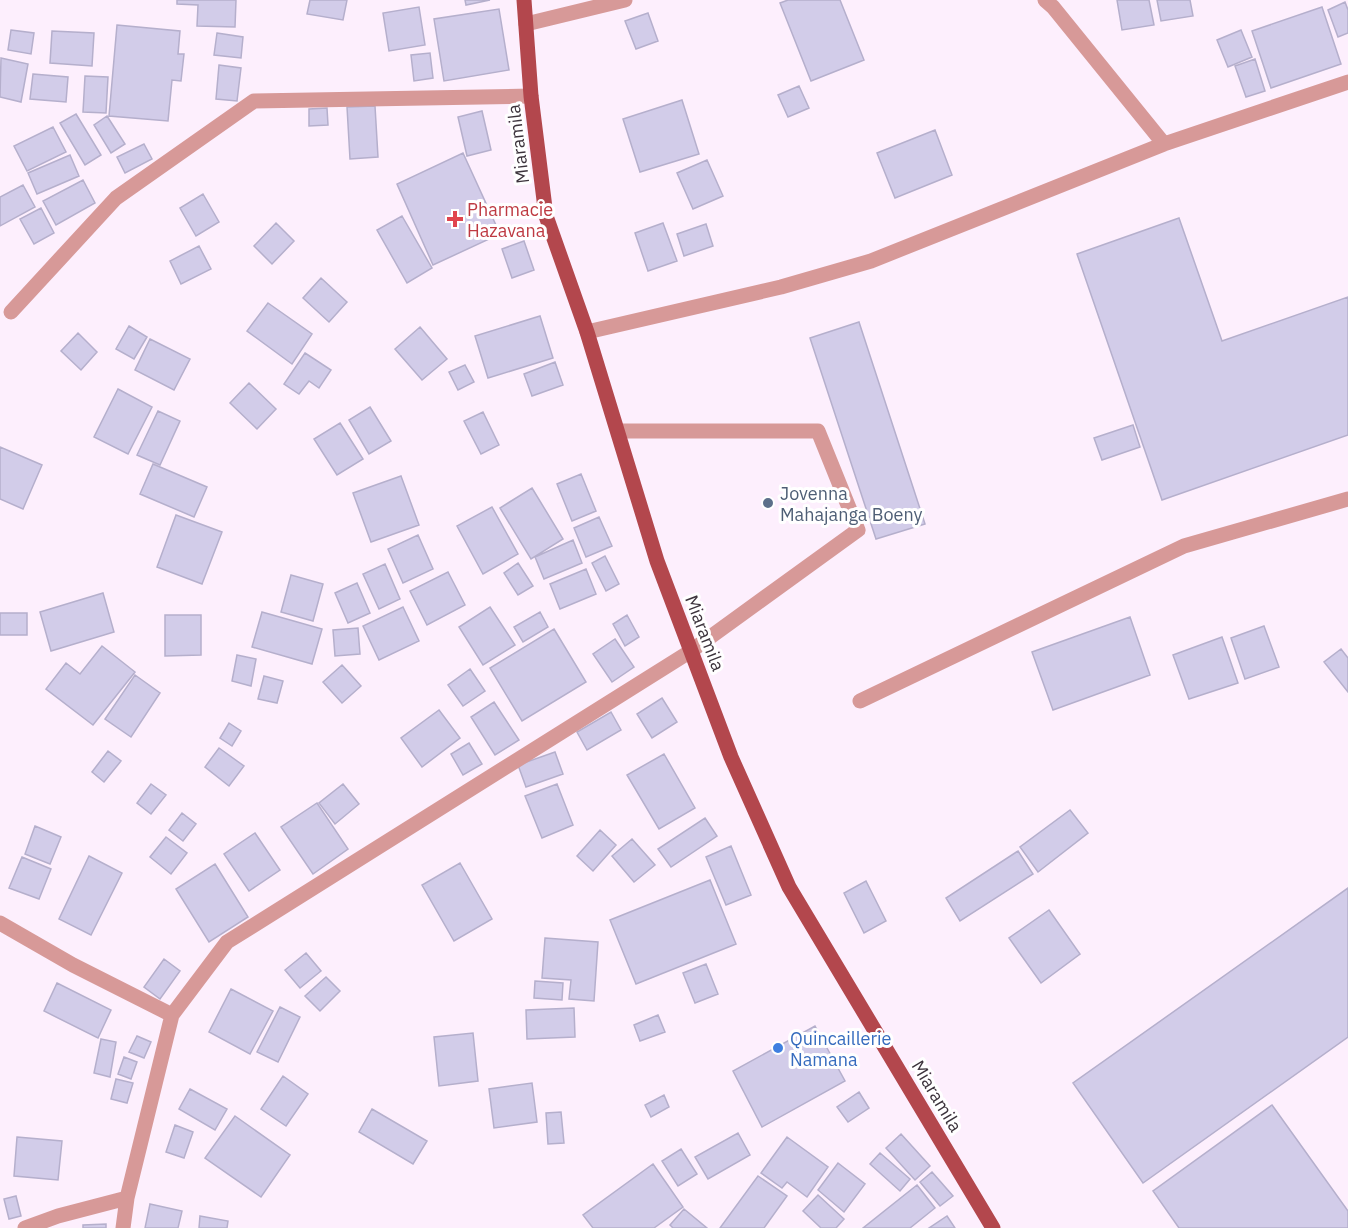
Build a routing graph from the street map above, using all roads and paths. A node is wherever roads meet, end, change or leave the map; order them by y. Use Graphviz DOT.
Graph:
graph roads {
  1 [pos="524,0"];
  2 [pos="625,0"];
  3 [pos="1045,0"];
  4 [pos="526,24"];
  5 [pos="1348,82"];
  6 [pos="531,96"];
  7 [pos="1164,144"];
  8 [pos="12,312"];
  9 [pos="587,332"];
  10 [pos="618,431"];
  11 [pos="1348,499"];
  12 [pos="691,651"];
  13 [pos="860,701"];
  14 [pos="0,923"];
  15 [pos="172,1015"];
  16 [pos="127,1198"];
  17 [pos="25,1228"];
  18 [pos="123,1228"];
  19 [pos="993,1228"];
  1 -- 4 [label="main road, Miaramila"];
  2 -- 4 [label="street"];
  3 -- 7 [label="street"];
  4 -- 6 [label="main road, Miaramila"];
  5 -- 7 [label="street"];
  6 -- 8 [label="street"];
  6 -- 9 [label="main road, Miaramila"];
  7 -- 9 [label="street"];
  9 -- 10 [label="main road, Miaramila"];
  10 -- 12 [label="main road, Miaramila"];
  10 -- 12 [label="street"];
  11 -- 13 [label="street"];
  12 -- 15 [label="street"];
  12 -- 19 [label="main road, Miaramila"];
  14 -- 15 [label="street"];
  15 -- 16 [label="street"];
  16 -- 17 [label="street"];
  16 -- 18 [label="street"];
}
